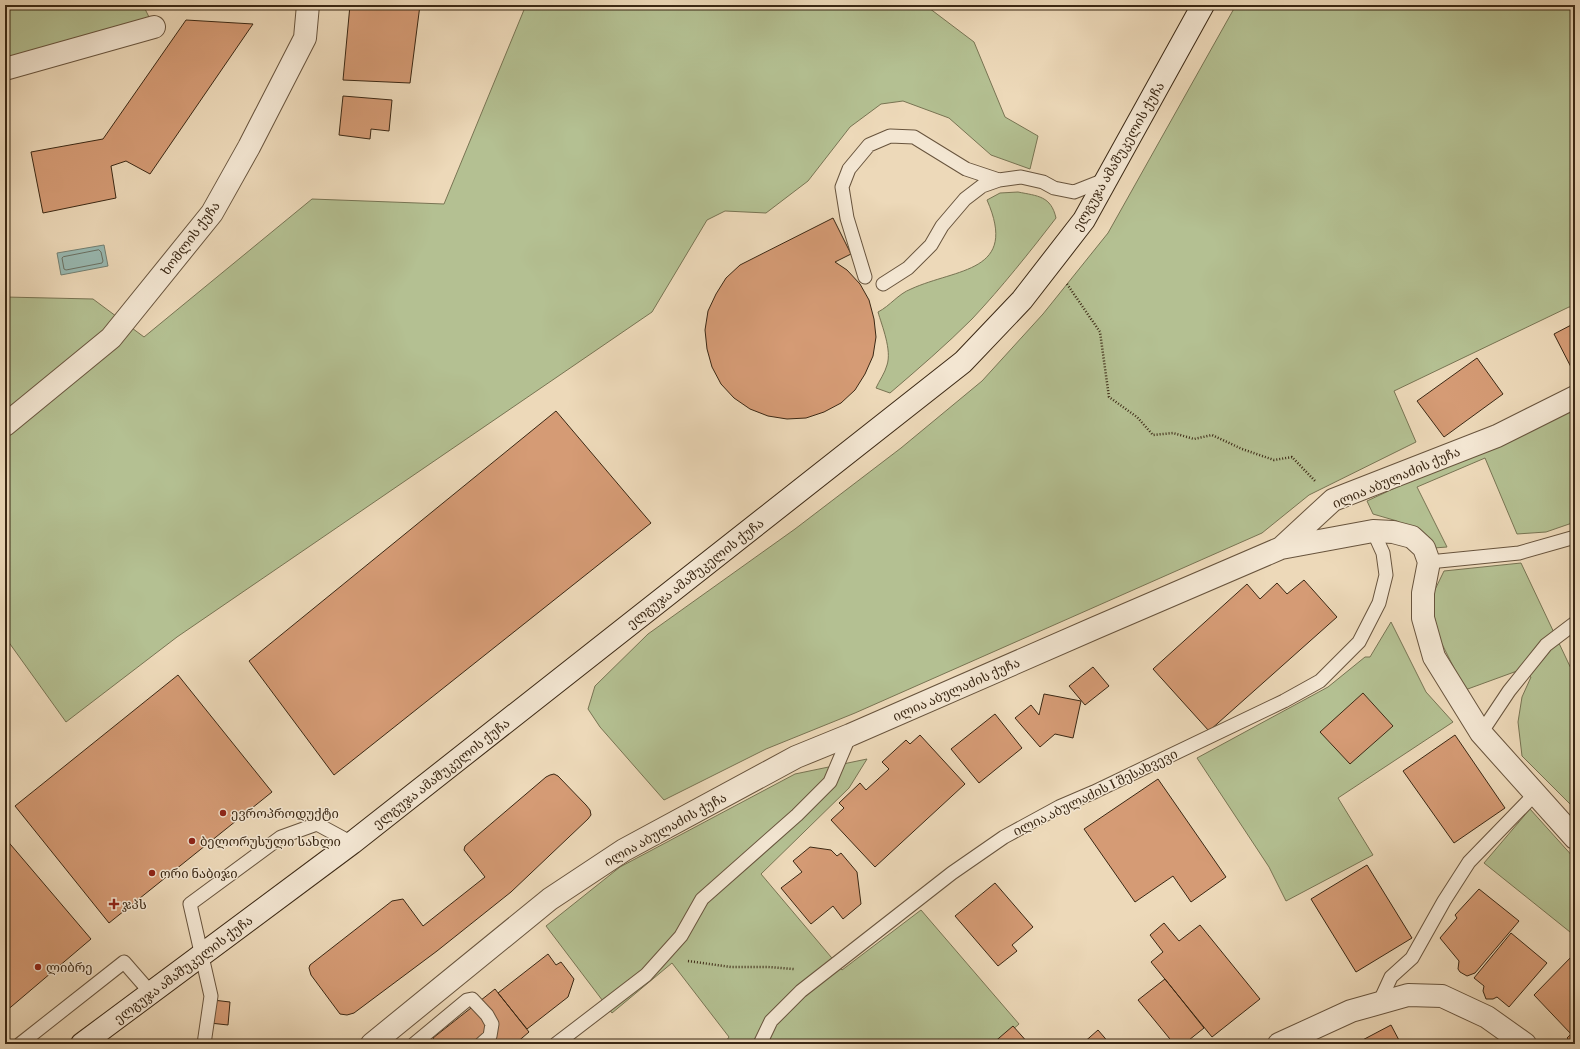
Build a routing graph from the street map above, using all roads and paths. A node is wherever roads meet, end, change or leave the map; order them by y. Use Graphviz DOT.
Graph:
graph roads {
  1 [pos="308,5"];
  2 [pos="1203,5"];
  3 [pos="154,27"];
  4 [pos="5,69"];
  5 [pos="1108,178"];
  6 [pos="998,180"];
  7 [pos="865,277"];
  8 [pos="1066,283"];
  9 [pos="883,284"];
  10 [pos="1575,397"];
  11 [pos="5,425"];
  12 [pos="1333,500"];
  13 [pos="1373,531"];
  14 [pos="1575,537"];
  15 [pos="1281,548"];
  16 [pos="1429,562"];
  17 [pos="1575,623"];
  18 [pos="1481,733"];
  19 [pos="850,735"];
  20 [pos="1535,794"];
  21 [pos="1575,838"];
  22 [pos="352,844"];
  23 [pos="681,936"];
  24 [pos="203,954"];
  25 [pos="813,981"];
  26 [pos="151,993"];
  27 [pos="1379,1003"];
  28 [pos="20,1044"];
  29 [pos="82,1044"];
  30 [pos="204,1044"];
  31 [pos="372,1044"];
  32 [pos="414,1044"];
  33 [pos="481,1044"];
  34 [pos="556,1044"];
  35 [pos="760,1044"];
  36 [pos="1279,1044"];
  37 [pos="1525,1044"];
  1 -- 11 [label="street, ხომლის ქუჩა"];
  2 -- 5 [label="street, ელგუჯა ამაშუკელის ქუჩა"];
  3 -- 4 [label="street"];
  5 -- 6 [label="lane"];
  5 -- 22 [label="street, ელგუჯა ამაშუკელის ქუჩა"];
  6 -- 7 [label="lane"];
  6 -- 9 [label="lane"];
  8 -- 12 [label="path"];
  10 -- 12 [label="street, ილია აბულაძის ქუჩა"];
  12 -- 15 [label="street, ილია აბულაძის ქუჩა"];
  13 -- 15 [label="street"];
  13 -- 16 [label="street"];
  13 -- 25 [label="lane, ილია აბულაძის I შესახვევი"];
  14 -- 16 [label="lane"];
  15 -- 19 [label="street, ილია აბულაძის ქუჩა"];
  16 -- 18 [label="street"];
  17 -- 18 [label="lane"];
  18 -- 20 [label="street"];
  19 -- 23 [label="lane"];
  19 -- 31 [label="street, ილია აბულაძის ქუჩა"];
  20 -- 21 [label="street"];
  20 -- 27 [label="lane"];
  22 -- 24 [label="street, ელგუჯა ამაშუკელის ქუჩა"];
  22 -- 24 [label="lane"];
  23 -- 25 [label="path"];
  23 -- 34 [label="lane"];
  24 -- 26 [label="street, ელგუჯა ამაშუკელის ქუჩა"];
  24 -- 30 [label="lane"];
  25 -- 35 [label="lane, ილია აბულაძის I შესახვევი"];
  26 -- 28 [label="lane"];
  26 -- 29 [label="street, ელგუჯა ამაშუკელის ქუჩა"];
  27 -- 36 [label="street"];
  27 -- 37 [label="street"];
  32 -- 33 [label="lane"];
}
